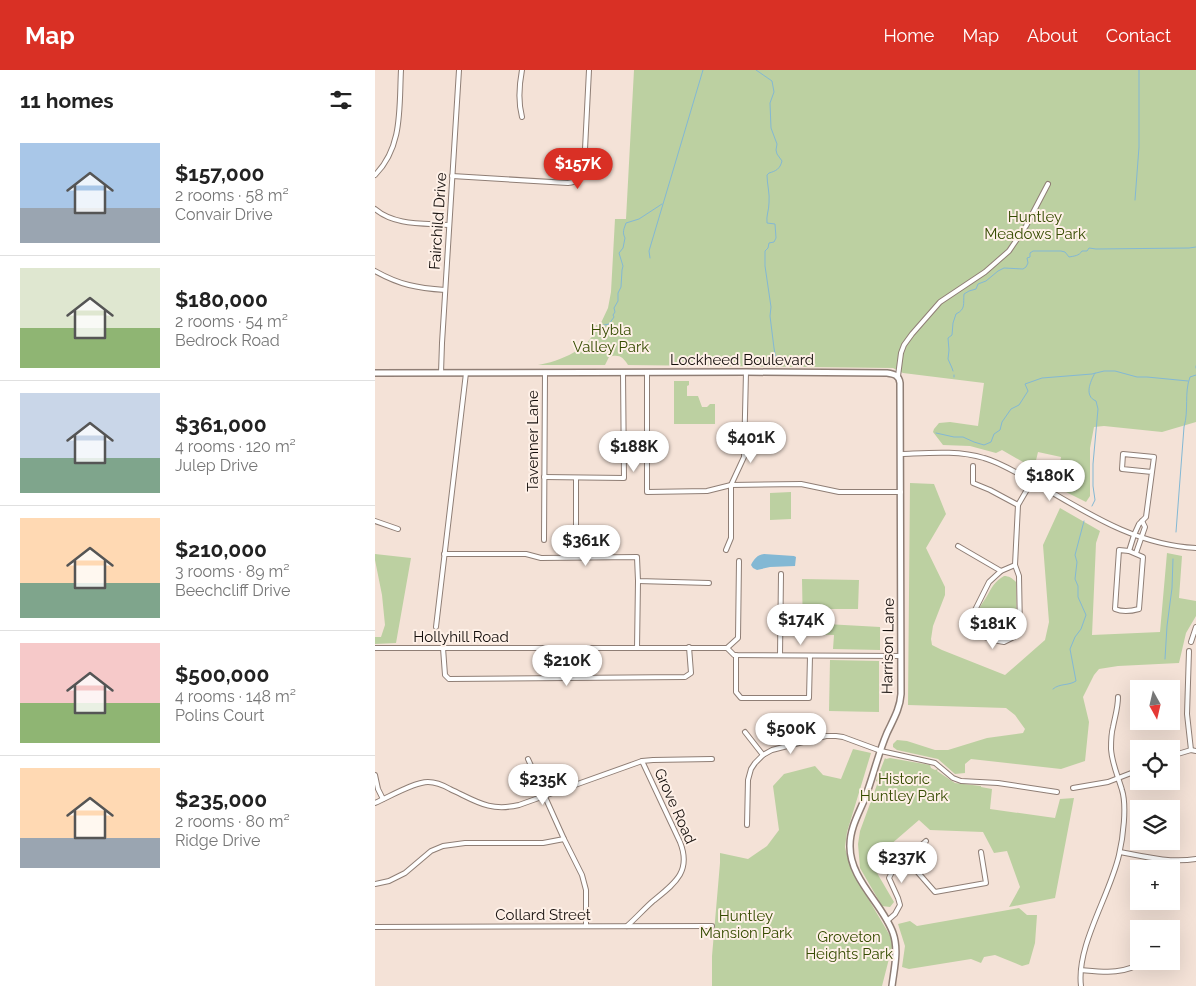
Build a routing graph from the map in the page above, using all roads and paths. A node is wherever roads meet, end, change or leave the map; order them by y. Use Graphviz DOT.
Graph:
graph roads {
  1 [pos="401,70"];
  2 [pos="459,70"];
  3 [pos="522,70"];
  4 [pos="589,70"];
  5 [pos="522,117"];
  6 [pos="375,176"];
  7 [pos="453,176"];
  8 [pos="1048,184"];
  9 [pos="375,208"];
  10 [pos="449,225"];
  11 [pos="375,271"];
  12 [pos="445,290"];
  13 [pos="746,372"];
  14 [pos="441,373"];
  15 [pos="466,373"];
  16 [pos="545,373"];
  17 [pos="647,373"];
  18 [pos="375,374"];
  19 [pos="623,374"];
  20 [pos="898,376"];
  21 [pos="901,454"];
  22 [pos="973,466"];
  23 [pos="1152,472"];
  24 [pos="544,478"];
  25 [pos="576,478"];
  26 [pos="1032,481"];
  27 [pos="731,485"];
  28 [pos="901,492"];
  29 [pos="1018,505"];
  30 [pos="375,521"];
  31 [pos="1142,521"];
  32 [pos="398,529"];
  33 [pos="1134,535"];
  34 [pos="1141,538"];
  35 [pos="544,540"];
  36 [pos="959,546"];
  37 [pos="576,547"];
  38 [pos="1196,548"];
  39 [pos="726,550"];
  40 [pos="1129,551"];
  41 [pos="1136,553"];
  42 [pos="444,554"];
  43 [pos="739,561"];
  44 [pos="1015,565"];
  45 [pos="1001,571"];
  46 [pos="781,574"];
  47 [pos="638,581"];
  48 [pos="709,583"];
  49 [pos="436,627"];
  50 [pos="1196,627"];
  51 [pos="1191,642"];
  52 [pos="689,647"];
  53 [pos="375,648"];
  54 [pos="443,648"];
  55 [pos="637,648"];
  56 [pos="727,648"];
  57 [pos="1189,651"];
  58 [pos="736,655"];
  59 [pos="780,655"];
  60 [pos="809,656"];
  61 [pos="901,656"];
  62 [pos="1117,697"];
  63 [pos="745,732"];
  64 [pos="1193,750"];
  65 [pos="881,751"];
  66 [pos="1180,754"];
  67 [pos="763,755"];
  68 [pos="528,759"];
  69 [pos="711,759"];
  70 [pos="642,761"];
  71 [pos="1130,773"];
  72 [pos="375,775"];
  73 [pos="1118,778"];
  74 [pos="1073,788"];
  75 [pos="1057,792"];
  76 [pos="545,795"];
  77 [pos="383,800"];
  78 [pos="375,803"];
  79 [pos="747,825"];
  80 [pos="564,839"];
  81 [pos="926,841"];
  82 [pos="981,852"];
  83 [pos="1120,852"];
  84 [pos="1196,859"];
  85 [pos="907,860"];
  86 [pos="375,884"];
  87 [pos="887,921"];
  88 [pos="586,926"];
  89 [pos="627,926"];
  90 [pos="712,926"];
  91 [pos="375,927"];
  92 [pos="1130,969"];
  93 [pos="1081,970"];
  94 [pos="892,986"];
  95 [pos="1081,986"];
  1 -- 6 [label="street"];
  2 -- 7 [label="street, Fairchild Drive"];
  3 -- 5 [label="street"];
  4 -- 7 [label="street"];
  7 -- 10 [label="street, Fairchild Drive"];
  8 -- 20 [label="street"];
  9 -- 10 [label="street"];
  10 -- 12 [label="street, Fairchild Drive"];
  11 -- 12 [label="street"];
  12 -- 14 [label="street, Fairchild Drive"];
  13 -- 17 [label="street, Lockheed Boulevard"];
  13 -- 20 [label="street, Lockheed Boulevard"];
  13 -- 27 [label="street"];
  14 -- 15 [label="street, Lockheed Boulevard"];
  14 -- 18 [label="street, Lockheed Boulevard"];
  15 -- 16 [label="street, Lockheed Boulevard"];
  15 -- 42 [label="street"];
  16 -- 19 [label="street, Lockheed Boulevard"];
  16 -- 24 [label="street, Tavenner Lane"];
  17 -- 19 [label="street, Lockheed Boulevard"];
  17 -- 27 [label="street"];
  19 -- 25 [label="street"];
  20 -- 21 [label="street, Harrison Lane"];
  21 -- 26 [label="street"];
  21 -- 28 [label="street, Harrison Lane"];
  22 -- 29 [label="street"];
  23 -- 23 [label="street"];
  23 -- 31 [label="street"];
  24 -- 25 [label="street"];
  24 -- 35 [label="street, Tavenner Lane"];
  25 -- 37 [label="street"];
  26 -- 29 [label="street"];
  26 -- 33 [label="street"];
  27 -- 28 [label="street"];
  27 -- 39 [label="street"];
  28 -- 61 [label="street, Harrison Lane"];
  29 -- 44 [label="street"];
  30 -- 32 [label="street"];
  31 -- 33 [label="street"];
  31 -- 34 [label="street"];
  33 -- 34 [label="street"];
  33 -- 40 [label="street"];
  34 -- 38 [label="street"];
  34 -- 41 [label="street"];
  36 -- 45 [label="street"];
  40 -- 41 [label="street"];
  40 -- 41 [label="street"];
  42 -- 47 [label="street"];
  42 -- 49 [label="street"];
  43 -- 56 [label="street"];
  44 -- 45 [label="street"];
  44 -- 45 [label="street"];
  46 -- 59 [label="street"];
  47 -- 48 [label="street"];
  47 -- 55 [label="street"];
  50 -- 51 [label="street"];
  52 -- 54 [label="street"];
  52 -- 55 [label="street, Hollyhill Road"];
  52 -- 56 [label="street, Hollyhill Road"];
  53 -- 54 [label="street, Hollyhill Road"];
  54 -- 55 [label="street, Hollyhill Road"];
  56 -- 58 [label="street"];
  57 -- 64 [label="street"];
  58 -- 59 [label="street"];
  58 -- 60 [label="street"];
  59 -- 60 [label="street"];
  60 -- 61 [label="street"];
  61 -- 65 [label="street, Harrison Lane"];
  62 -- 73 [label="street"];
  63 -- 67 [label="street"];
  64 -- 66 [label="street"];
  65 -- 67 [label="street"];
  65 -- 75 [label="street"];
  65 -- 87 [label="street, Harrison Lane"];
  67 -- 79 [label="street"];
  68 -- 76 [label="street"];
  69 -- 70 [label="street"];
  70 -- 76 [label="street"];
  70 -- 89 [label="street, Grove Road"];
  71 -- 73 [label="street"];
  72 -- 77 [label="street"];
  73 -- 74 [label="street"];
  73 -- 83 [label="street"];
  76 -- 77 [label="street"];
  76 -- 80 [label="street"];
  77 -- 78 [label="street"];
  80 -- 86 [label="street"];
  80 -- 88 [label="street"];
  81 -- 85 [label="street"];
  82 -- 85 [label="street"];
  83 -- 84 [label="street"];
  83 -- 93 [label="street"];
  85 -- 87 [label="street"];
  87 -- 94 [label="street, Harrison Lane"];
  88 -- 89 [label="street, Collard Street"];
  88 -- 91 [label="street, Collard Street"];
  89 -- 90 [label="street, Collard Street"];
  92 -- 93 [label="street"];
  93 -- 95 [label="street"];
}
